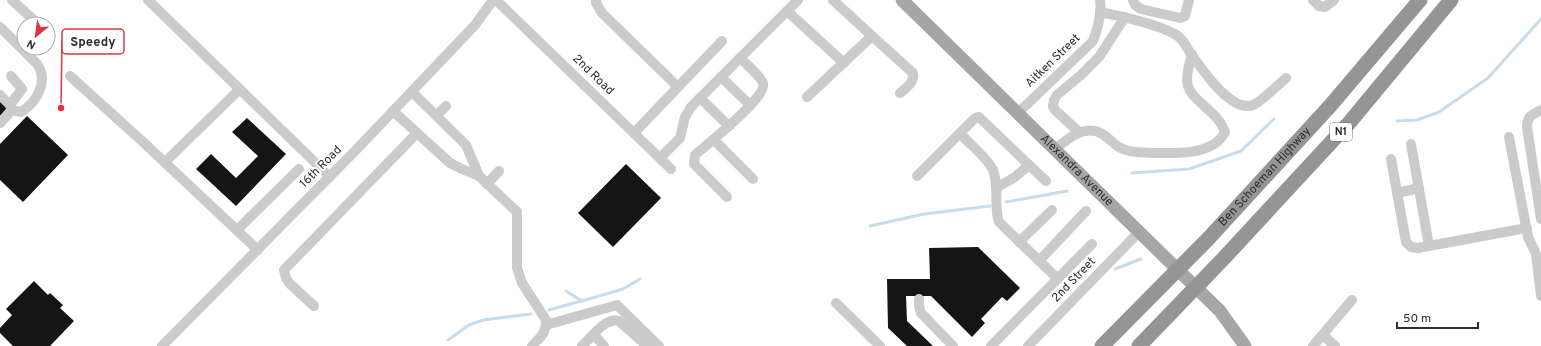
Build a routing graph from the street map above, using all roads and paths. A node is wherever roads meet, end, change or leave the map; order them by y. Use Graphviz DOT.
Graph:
graph roads {
  1 [pos="12,0"];
  2 [pos="148,0"];
  3 [pos="493,0"];
  4 [pos="496,0"];
  5 [pos="596,0"];
  6 [pos="798,0"];
  7 [pos="833,0"];
  8 [pos="902,0"];
  9 [pos="1100,0"];
  10 [pos="1132,0"];
  11 [pos="1189,0"];
  12 [pos="1313,0"];
  13 [pos="1334,0"];
  14 [pos="1420,0"];
  15 [pos="1451,0"];
  16 [pos="787,11"];
  17 [pos="1100,12"];
  18 [pos="29,16"];
  19 [pos="1125,17"];
  20 [pos="0,27"];
  21 [pos="872,36"];
  22 [pos="722,41"];
  23 [pos="1093,41"];
  24 [pos="1104,51"];
  25 [pos="1192,54"];
  26 [pos="740,58"];
  27 [pos="844,63"];
  28 [pos="1070,63"];
  29 [pos="1081,74"];
  30 [pos="11,76"];
  31 [pos="70,76"];
  32 [pos="722,77"];
  33 [pos="1286,78"];
  34 [pos="678,86"];
  35 [pos="240,89"];
  36 [pos="412,92"];
  37 [pos="900,93"];
  38 [pos="0,95"];
  39 [pos="807,97"];
  40 [pos="700,98"];
  41 [pos="750,105"];
  42 [pos="446,106"];
  43 [pos="11,108"];
  44 [pos="1541,110"];
  45 [pos="393,111"];
  46 [pos="1018,113"];
  47 [pos="437,115"];
  48 [pos="0,123"];
  49 [pos="729,126"];
  50 [pos="417,132"];
  51 [pos="1079,132"];
  52 [pos="634,133"];
  53 [pos="960,133"];
  54 [pos="1509,137"];
  55 [pos="714,140"];
  56 [pos="1411,144"];
  57 [pos="1055,149"];
  58 [pos="660,158"];
  59 [pos="1391,159"];
  60 [pos="165,162"];
  61 [pos="1029,165"];
  62 [pos="299,169"];
  63 [pos="671,169"];
  64 [pos="499,171"];
  65 [pos="478,176"];
  66 [pos="917,176"];
  67 [pos="330,177"];
  68 [pos="753,179"];
  69 [pos="1046,181"];
  70 [pos="487,184"];
  71 [pos="996,188"];
  72 [pos="1419,188"];
  73 [pos="1397,193"];
  74 [pos="727,197"];
  75 [pos="1052,210"];
  76 [pos="1086,211"];
  77 [pos="1541,219"];
  78 [pos="1527,228"];
  79 [pos="237,230"];
  80 [pos="1139,232"];
  81 [pos="1019,242"];
  82 [pos="1092,244"];
  83 [pos="1430,246"];
  84 [pos="258,250"];
  85 [pos="1039,261"];
  86 [pos="1058,279"];
  87 [pos="1541,296"];
  88 [pos="919,299"];
  89 [pos="1352,300"];
  90 [pos="836,303"];
  91 [pos="314,306"];
  92 [pos="546,325"];
  93 [pos="594,335"];
  94 [pos="1322,335"];
  95 [pos="162,346"];
  96 [pos="532,346"];
  97 [pos="582,346"];
  98 [pos="604,346"];
  99 [pos="647,346"];
  100 [pos="660,346"];
  101 [pos="880,346"];
  102 [pos="953,346"];
  103 [pos="991,346"];
  104 [pos="1028,346"];
  105 [pos="1102,346"];
  106 [pos="1140,346"];
  107 [pos="1245,346"];
  108 [pos="1314,346"];
  109 [pos="1335,346"];
  1 -- 18 [label="street"];
  2 -- 35 [label="street"];
  3 -- 36 [label="street, 16th Road"];
  4 -- 52 [label="street, 2nd Road"];
  5 -- 34 [label="street"];
  6 -- 16 [label="street"];
  7 -- 21 [label="street"];
  8 -- 46 [label="main road, Alexandra Avenue"];
  9 -- 17 [label="street, Aitken Street"];
  10 -- 11 [label="street"];
  12 -- 13 [label="street"];
  14 -- 105 [label="highway, Ben Schoeman Highway / N1"];
  15 -- 106 [label="highway, Ben Schoeman Highway / N1"];
  16 -- 26 [label="street"];
  16 -- 27 [label="street"];
  17 -- 19 [label="street"];
  17 -- 23 [label="street, Aitken Street"];
  19 -- 24 [label="street"];
  19 -- 25 [label="street"];
  20 -- 43 [label="street"];
  21 -- 27 [label="street"];
  21 -- 37 [label="street"];
  22 -- 34 [label="street"];
  23 -- 24 [label="street"];
  23 -- 28 [label="street, Aitken Street"];
  24 -- 29 [label="street"];
  25 -- 33 [label="street"];
  25 -- 51 [label="street"];
  26 -- 32 [label="street"];
  26 -- 41 [label="street"];
  27 -- 39 [label="street"];
  28 -- 29 [label="street"];
  28 -- 46 [label="street, Aitken Street"];
  29 -- 51 [label="street"];
  30 -- 43 [label="street"];
  31 -- 60 [label="street"];
  32 -- 40 [label="street"];
  32 -- 41 [label="street"];
  34 -- 52 [label="street"];
  35 -- 60 [label="street"];
  35 -- 67 [label="street"];
  36 -- 45 [label="street, 16th Road"];
  36 -- 47 [label="street"];
  38 -- 43 [label="street"];
  40 -- 49 [label="street"];
  40 -- 58 [label="street"];
  41 -- 49 [label="street"];
  42 -- 47 [label="street"];
  43 -- 48 [label="street"];
  44 -- 77 [label="street"];
  45 -- 50 [label="street"];
  45 -- 67 [label="street, 16th Road"];
  46 -- 57 [label="main road, Alexandra Avenue"];
  47 -- 65 [label="street"];
  49 -- 55 [label="street"];
  50 -- 65 [label="street"];
  50 -- 91 [label="street"];
  51 -- 57 [label="street"];
  52 -- 58 [label="street, 2nd Road"];
  53 -- 61 [label="street"];
  53 -- 66 [label="street"];
  53 -- 71 [label="street"];
  54 -- 78 [label="street"];
  55 -- 68 [label="street"];
  55 -- 74 [label="street"];
  56 -- 72 [label="street"];
  57 -- 80 [label="main road, Alexandra Avenue"];
  58 -- 63 [label="street, 2nd Road"];
  59 -- 73 [label="street"];
  60 -- 79 [label="street"];
  61 -- 69 [label="street"];
  61 -- 71 [label="street"];
  62 -- 79 [label="street"];
  64 -- 70 [label="street"];
  65 -- 70 [label="street"];
  67 -- 84 [label="street, 16th Road"];
  70 -- 92 [label="street"];
  71 -- 81 [label="street"];
  72 -- 73 [label="street"];
  72 -- 83 [label="street"];
  73 -- 83 [label="street"];
  75 -- 81 [label="street"];
  76 -- 85 [label="street"];
  78 -- 83 [label="street"];
  78 -- 87 [label="street"];
  79 -- 84 [label="street"];
  80 -- 104 [label="street, 2nd Street"];
  80 -- 107 [label="main road, Alexandra Avenue"];
  81 -- 85 [label="street"];
  82 -- 86 [label="street"];
  84 -- 95 [label="street, 16th Road"];
  85 -- 86 [label="street"];
  86 -- 103 [label="street"];
  88 -- 102 [label="street"];
  89 -- 94 [label="street"];
  90 -- 101 [label="street"];
  92 -- 96 [label="street"];
  92 -- 100 [label="street"];
  93 -- 97 [label="street"];
  93 -- 98 [label="street"];
  93 -- 99 [label="street"];
  94 -- 108 [label="street"];
  94 -- 109 [label="street"];
}
